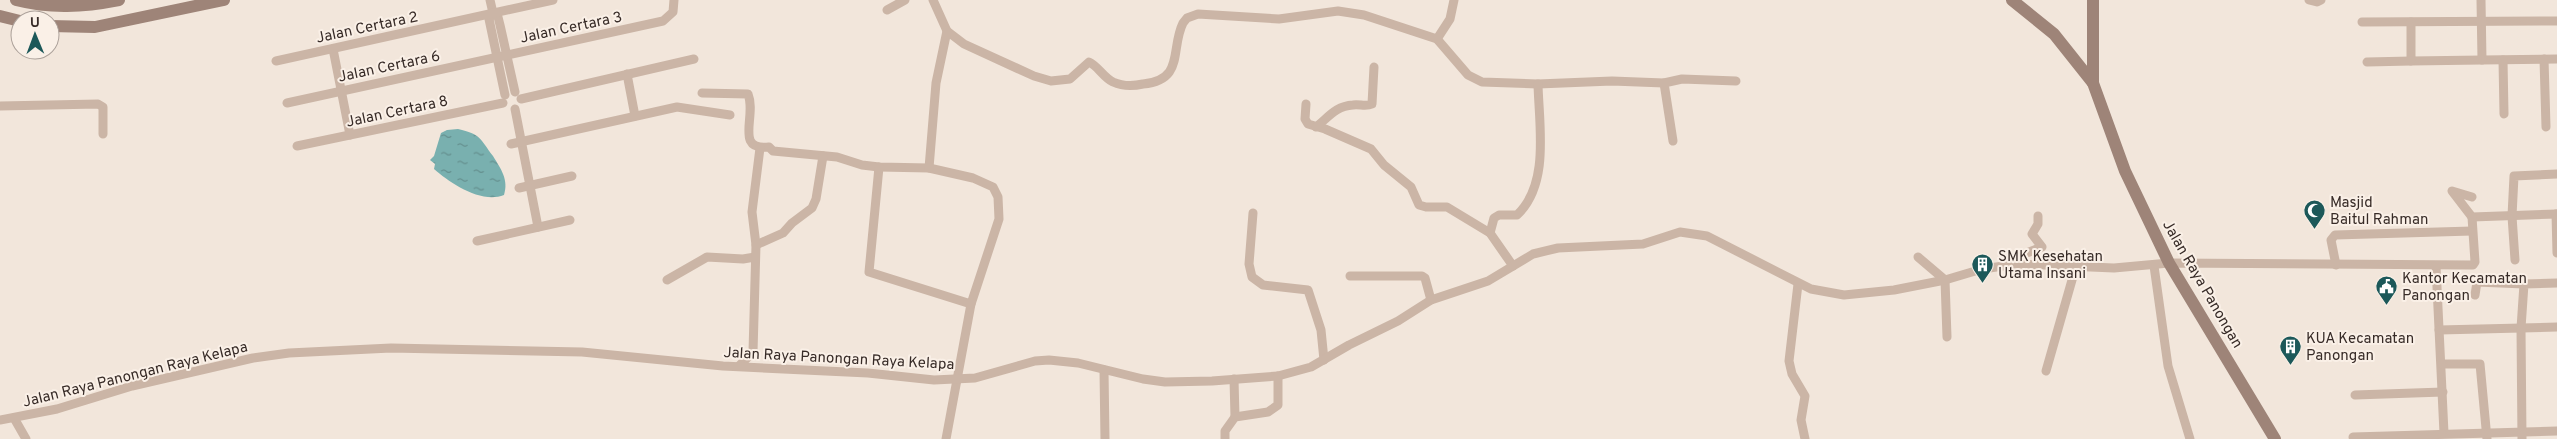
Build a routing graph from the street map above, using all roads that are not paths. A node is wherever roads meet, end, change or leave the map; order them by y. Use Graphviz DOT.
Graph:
graph roads {
  1 [pos="16,0"];
  2 [pos="119,0"];
  3 [pos="224,0"];
  4 [pos="490,0"];
  5 [pos="553,0"];
  6 [pos="674,0"];
  7 [pos="905,0"];
  8 [pos="933,0"];
  9 [pos="1454,0"];
  10 [pos="2012,0"];
  11 [pos="2093,0"];
  12 [pos="2309,0"];
  13 [pos="2321,0"];
  14 [pos="2481,0"];
  15 [pos="887,10"];
  16 [pos="492,13"];
  17 [pos="2481,20"];
  18 [pos="2557,21"];
  19 [pos="2362,22"];
  20 [pos="2411,22"];
  21 [pos="60,26"];
  22 [pos="947,31"];
  23 [pos="1437,39"];
  24 [pos="333,49"];
  25 [pos="507,55"];
  26 [pos="497,57"];
  27 [pos="2093,58"];
  28 [pos="694,59"];
  29 [pos="2544,59"];
  30 [pos="2482,60"];
  31 [pos="2503,60"];
  32 [pos="2557,60"];
  33 [pos="276,61"];
  34 [pos="2411,61"];
  35 [pos="2367,62"];
  36 [pos="2078,64"];
  37 [pos="1374,66"];
  38 [pos="627,74"];
  39 [pos="1736,81"];
  40 [pos="1664,83"];
  41 [pos="2093,83"];
  42 [pos="1538,84"];
  43 [pos="341,90"];
  44 [pos="702,94"];
  45 [pos="518,96"];
  46 [pos="504,99"];
  47 [pos="287,103"];
  48 [pos="1306,104"];
  49 [pos="0,106"];
  50 [pos="515,109"];
  51 [pos="2504,114"];
  52 [pos="730,115"];
  53 [pos="635,116"];
  54 [pos="1316,127"];
  55 [pos="2546,127"];
  56 [pos="103,134"];
  57 [pos="350,135"];
  58 [pos="1673,141"];
  59 [pos="522,142"];
  60 [pos="511,144"];
  61 [pos="297,146"];
  62 [pos="760,148"];
  63 [pos="823,156"];
  64 [pos="879,167"];
  65 [pos="929,168"];
  66 [pos="2557,174"];
  67 [pos="572,176"];
  68 [pos="530,185"];
  69 [pos="519,188"];
  70 [pos="2472,197"];
  71 [pos="1253,214"];
  72 [pos="2556,214"];
  73 [pos="2038,216"];
  74 [pos="2512,216"];
  75 [pos="2472,217"];
  76 [pos="570,220"];
  77 [pos="538,228"];
  78 [pos="2472,231"];
  79 [pos="1490,233"];
  80 [pos="477,241"];
  81 [pos="756,245"];
  82 [pos="2557,253"];
  83 [pos="1918,256"];
  84 [pos="755,257"];
  85 [pos="2515,260"];
  86 [pos="2169,263"];
  87 [pos="2018,264"];
  88 [pos="2336,265"];
  89 [pos="1513,266"];
  90 [pos="2076,266"];
  91 [pos="2154,266"];
  92 [pos="2436,266"];
  93 [pos="1350,276"];
  94 [pos="667,280"];
  95 [pos="1945,280"];
  96 [pos="2557,283"];
  97 [pos="1798,284"];
  98 [pos="2524,284"];
  99 [pos="2475,295"];
  100 [pos="1431,300"];
  101 [pos="971,304"];
  102 [pos="2557,326"];
  103 [pos="2521,328"];
  104 [pos="2439,330"];
  105 [pos="1946,337"];
  106 [pos="1324,360"];
  107 [pos="2442,364"];
  108 [pos="739,366"];
  109 [pos="1104,370"];
  110 [pos="2046,371"];
  111 [pos="1278,376"];
  112 [pos="1234,379"];
  113 [pos="958,380"];
  114 [pos="2443,392"];
  115 [pos="2355,395"];
  116 [pos="1235,417"];
  117 [pos="14,418"];
  118 [pos="0,420"];
  119 [pos="2557,431"];
  120 [pos="2444,432"];
  121 [pos="2487,436"];
  122 [pos="2522,436"];
  123 [pos="2353,437"];
  124 [pos="2189,438"];
  125 [pos="26,439"];
  126 [pos="946,439"];
  127 [pos="1105,439"];
  128 [pos="1225,439"];
  129 [pos="1805,439"];
  130 [pos="2276,439"];
  1 -- 2 [label="main road"];
  3 -- 21 [label="main road"];
  4 -- 16 [label="street"];
  5 -- 16 [label="street, Jalan Certara 2"];
  6 -- 25 [label="street, Jalan Certara 3"];
  7 -- 15 [label="street"];
  8 -- 22 [label="street"];
  9 -- 23 [label="street"];
  10 -- 36 [label="main road, Jalan Raya Panongan"];
  11 -- 27 [label="main road, Jalan Raya Panongan"];
  12 -- 13 [label="street"];
  14 -- 17 [label="street"];
  16 -- 24 [label="street, Jalan Certara 2"];
  16 -- 25 [label="street"];
  16 -- 26 [label="street"];
  17 -- 18 [label="street"];
  17 -- 20 [label="street"];
  17 -- 30 [label="street"];
  19 -- 20 [label="street"];
  20 -- 34 [label="street"];
  22 -- 23 [label="street"];
  22 -- 65 [label="street"];
  23 -- 42 [label="street"];
  24 -- 33 [label="street, Jalan Certara 2"];
  24 -- 43 [label="street"];
  25 -- 26 [label="street, Jalan Certara 3"];
  25 -- 45 [label="street"];
  26 -- 43 [label="street, Jalan Certara 6"];
  26 -- 46 [label="street"];
  27 -- 36 [label="main road"];
  27 -- 41 [label="main road, Jalan Raya Panongan"];
  28 -- 38 [label="street, Jalan Certara 8"];
  29 -- 31 [label="street"];
  29 -- 32 [label="street"];
  29 -- 55 [label="street"];
  30 -- 31 [label="street"];
  30 -- 34 [label="street"];
  31 -- 51 [label="street"];
  34 -- 35 [label="street"];
  36 -- 41 [label="main road, Jalan Raya Panongan"];
  37 -- 54 [label="street"];
  38 -- 45 [label="street, Jalan Certara 8"];
  38 -- 53 [label="street"];
  39 -- 40 [label="street"];
  40 -- 42 [label="street"];
  40 -- 58 [label="street"];
  41 -- 86 [label="main road, Jalan Raya Panongan"];
  42 -- 79 [label="street"];
  43 -- 47 [label="street, Jalan Certara 6"];
  43 -- 57 [label="street"];
  44 -- 62 [label="street"];
  45 -- 46 [label="street, Jalan Certara 8"];
  45 -- 50 [label="street"];
  46 -- 50 [label="street"];
  46 -- 57 [label="street, Jalan Certara 8"];
  48 -- 54 [label="street"];
  49 -- 56 [label="street"];
  50 -- 59 [label="street"];
  52 -- 53 [label="street"];
  53 -- 59 [label="street"];
  54 -- 79 [label="street"];
  57 -- 61 [label="street, Jalan Certara 8"];
  59 -- 60 [label="street"];
  59 -- 68 [label="street"];
  62 -- 63 [label="street"];
  62 -- 81 [label="street"];
  63 -- 64 [label="street"];
  63 -- 81 [label="street"];
  64 -- 65 [label="street"];
  64 -- 101 [label="street"];
  65 -- 101 [label="street"];
  66 -- 74 [label="street"];
  67 -- 68 [label="street"];
  68 -- 69 [label="street"];
  68 -- 77 [label="street"];
  70 -- 75 [label="street"];
  71 -- 106 [label="street"];
  72 -- 74 [label="street"];
  72 -- 82 [label="street"];
  73 -- 87 [label="street"];
  74 -- 75 [label="street"];
  74 -- 85 [label="street"];
  75 -- 78 [label="street"];
  76 -- 77 [label="street"];
  77 -- 80 [label="street"];
  78 -- 88 [label="street"];
  78 -- 92 [label="street, Jalan Raya Panongan Raya Kelapa"];
  79 -- 89 [label="street"];
  81 -- 84 [label="street"];
  83 -- 95 [label="street"];
  84 -- 94 [label="street"];
  84 -- 108 [label="street"];
  86 -- 88 [label="street, Jalan Raya Panongan Raya Kelapa"];
  86 -- 91 [label="street, Jalan Raya Panongan Raya Kelapa"];
  86 -- 130 [label="main road, Jalan Raya Panongan"];
  87 -- 90 [label="street, Jalan Raya Panongan Raya Kelapa"];
  87 -- 95 [label="street, Jalan Raya Panongan Raya Kelapa"];
  88 -- 92 [label="street, Jalan Raya Panongan Raya Kelapa"];
  89 -- 97 [label="street, Jalan Raya Panongan Raya Kelapa"];
  89 -- 100 [label="street, Jalan Raya Panongan Raya Kelapa"];
  90 -- 91 [label="street, Jalan Raya Panongan Raya Kelapa"];
  90 -- 110 [label="street"];
  91 -- 124 [label="street"];
  92 -- 104 [label="street"];
  93 -- 100 [label="street"];
  95 -- 97 [label="street, Jalan Raya Panongan Raya Kelapa"];
  95 -- 105 [label="street"];
  96 -- 98 [label="street"];
  97 -- 129 [label="street"];
  98 -- 99 [label="street"];
  98 -- 103 [label="street"];
  100 -- 106 [label="street, Jalan Raya Panongan Raya Kelapa"];
  101 -- 113 [label="street"];
  102 -- 103 [label="street"];
  103 -- 104 [label="street"];
  103 -- 122 [label="street"];
  104 -- 107 [label="street"];
  106 -- 111 [label="street, Jalan Raya Panongan Raya Kelapa"];
  107 -- 114 [label="street"];
  107 -- 121 [label="street"];
  108 -- 113 [label="street, Jalan Raya Panongan Raya Kelapa"];
  108 -- 117 [label="street, Jalan Raya Panongan Raya Kelapa"];
  109 -- 112 [label="street, Jalan Raya Panongan Raya Kelapa"];
  109 -- 113 [label="street, Jalan Raya Panongan Raya Kelapa"];
  109 -- 127 [label="street"];
  111 -- 112 [label="street, Jalan Raya Panongan Raya Kelapa"];
  111 -- 116 [label="street"];
  112 -- 116 [label="street"];
  113 -- 126 [label="street"];
  114 -- 115 [label="street"];
  114 -- 120 [label="street"];
  116 -- 128 [label="street"];
  117 -- 118 [label="street, Jalan Raya Panongan Raya Kelapa"];
  117 -- 125 [label="street"];
  119 -- 122 [label="street"];
  120 -- 121 [label="street"];
  120 -- 123 [label="street"];
  121 -- 122 [label="street"];
}
